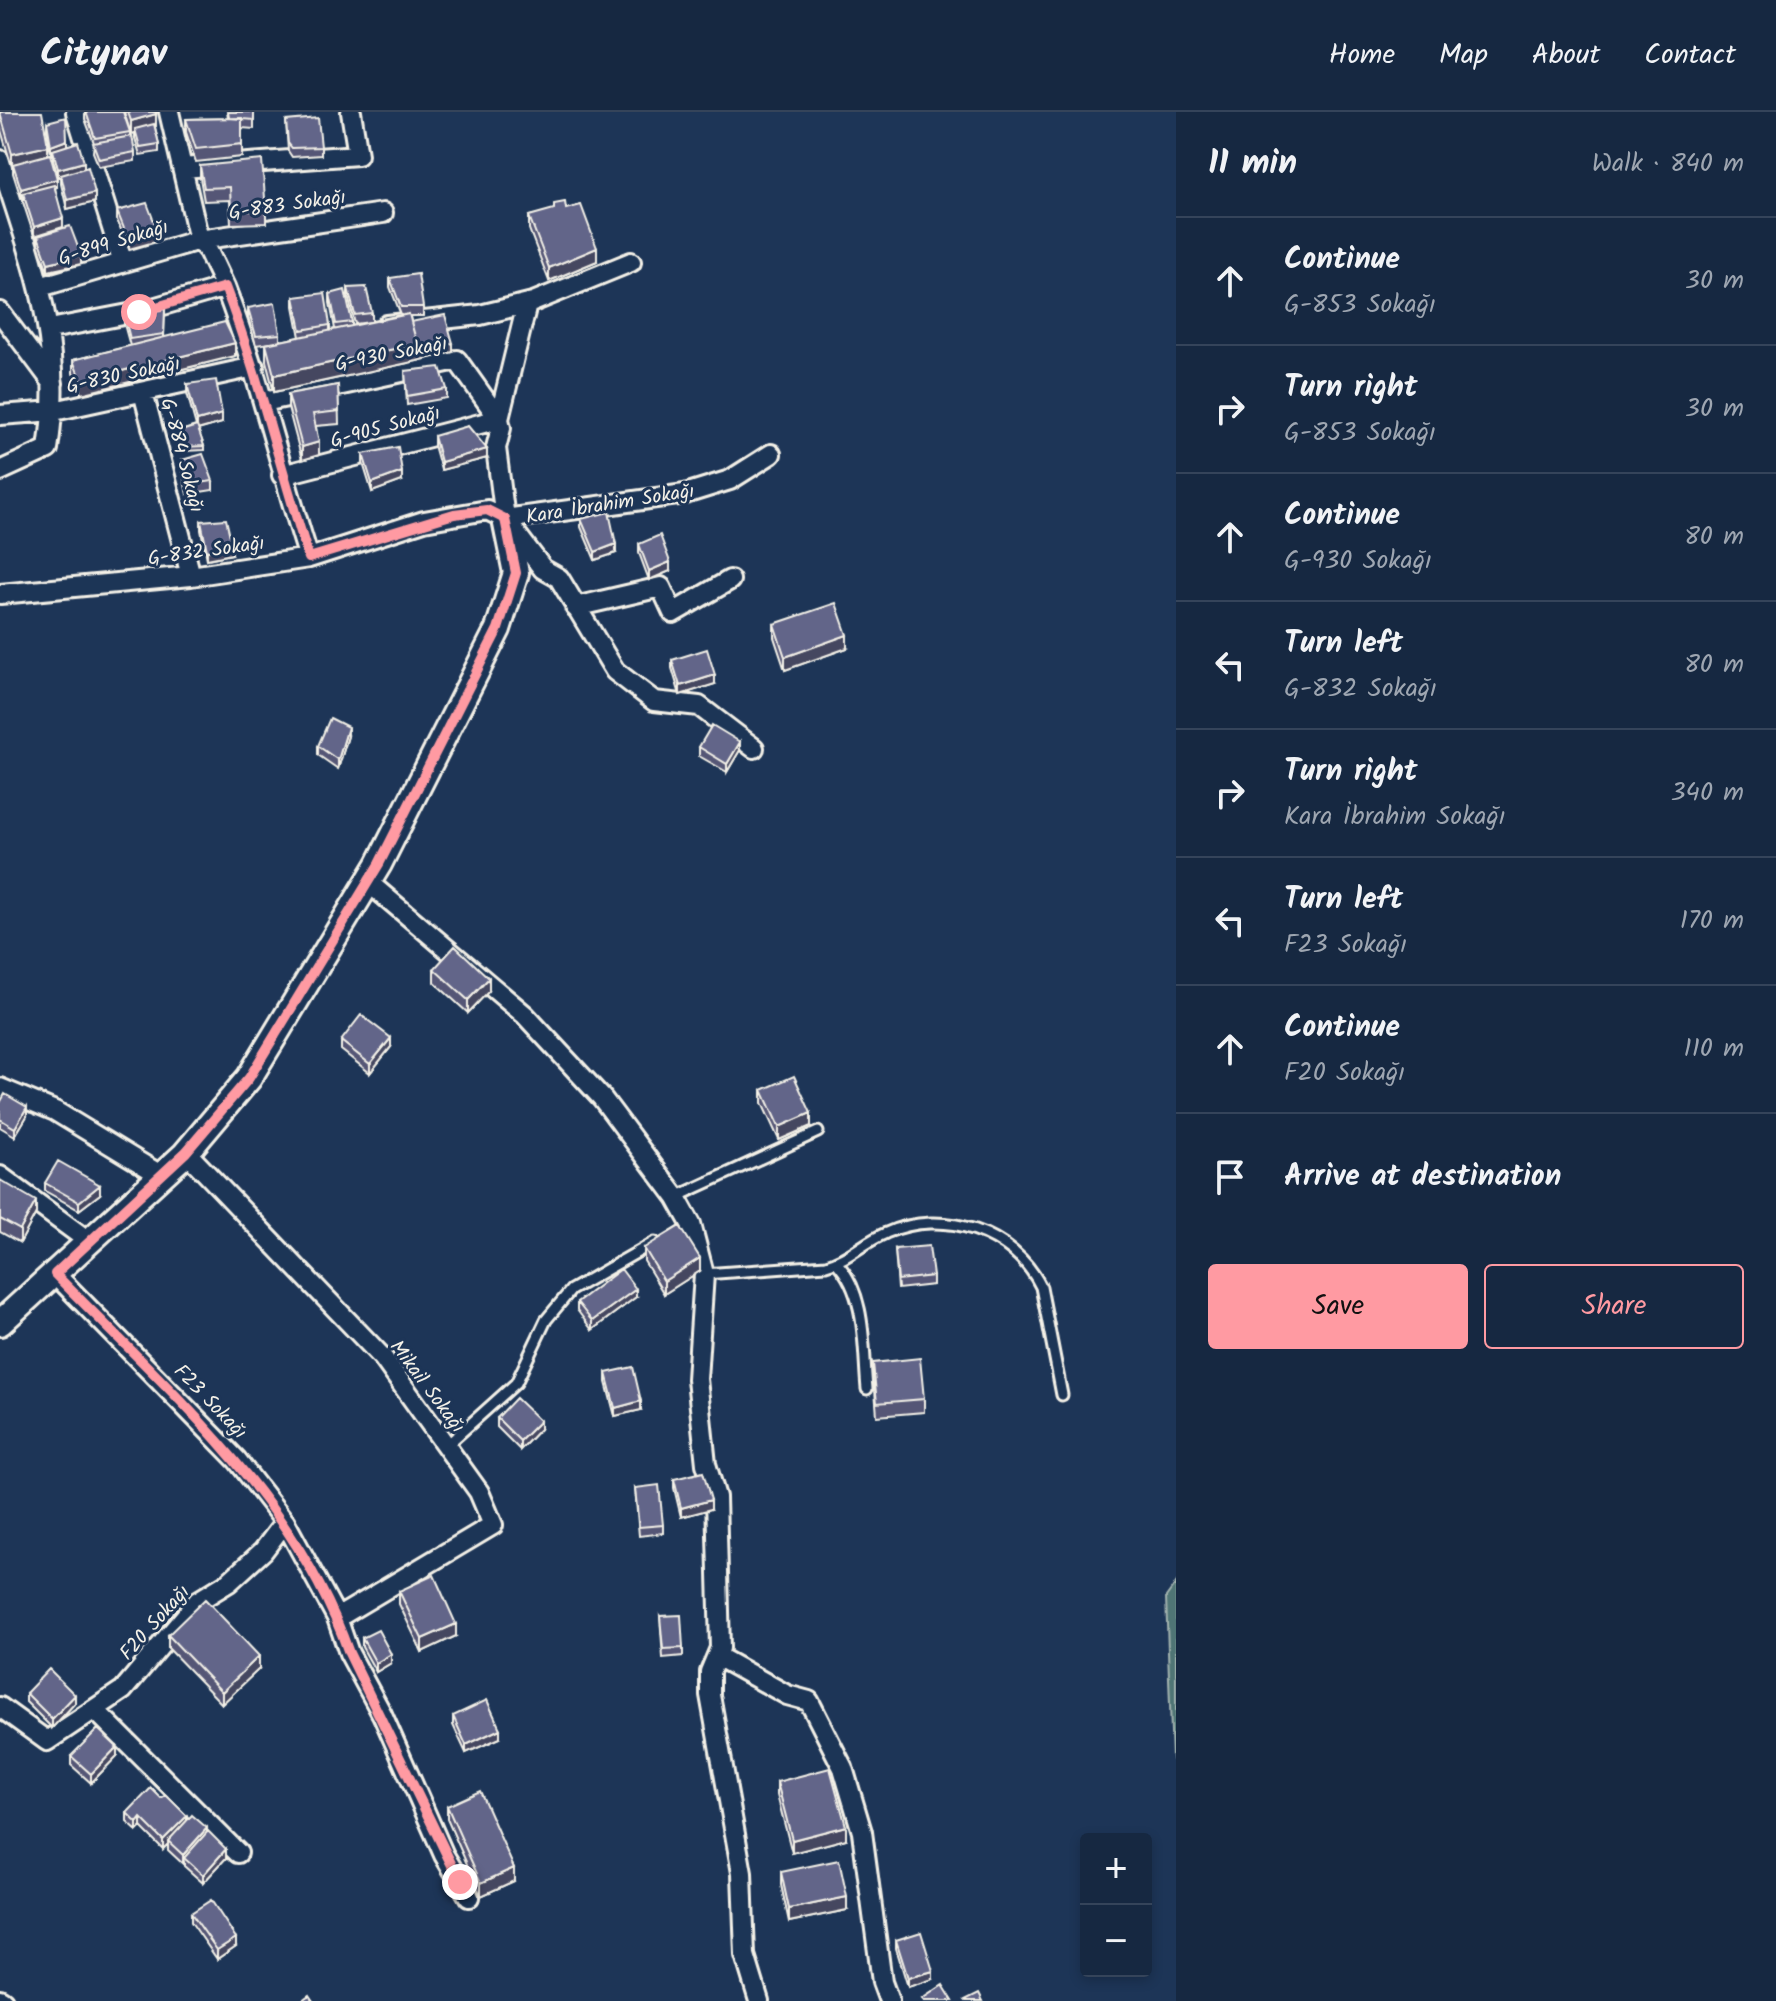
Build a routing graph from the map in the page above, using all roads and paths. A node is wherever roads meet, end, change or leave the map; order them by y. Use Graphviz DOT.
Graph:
graph roads {
  1 [pos="76,112"];
  2 [pos="169,112"];
  3 [pos="351,112"];
  4 [pos="0,160"];
  5 [pos="182,168"];
  6 [pos="383,213"];
  7 [pos="199,240"];
  8 [pos="122,260"];
  9 [pos="631,262"];
  10 [pos="40,287"];
  11 [pos="225,287"];
  12 [pos="527,304"];
  13 [pos="0,312"];
  14 [pos="50,329"];
  15 [pos="372,329"];
  16 [pos="257,357"];
  17 [pos="53,383"];
  18 [pos="143,392"];
  19 [pos="264,402"];
  20 [pos="54,411"];
  21 [pos="0,415"];
  22 [pos="499,419"];
  23 [pos="771,454"];
  24 [pos="0,471"];
  25 [pos="282,475"];
  26 [pos="505,519"];
  27 [pos="309,558"];
  28 [pos="191,576"];
  29 [pos="730,580"];
  30 [pos="0,594"];
  31 [pos="575,607"];
  32 [pos="754,748"];
  33 [pos="368,882"];
  34 [pos="0,1088"];
  35 [pos="818,1132"];
  36 [pos="186,1152"];
  37 [pos="0,1176"];
  38 [pos="162,1176"];
  39 [pos="676,1197"];
  40 [pos="663,1238"];
  41 [pos="91,1243"];
  42 [pos="836,1262"];
  43 [pos="55,1274"];
  44 [pos="704,1274"];
  45 [pos="0,1323"];
  46 [pos="867,1389"];
  47 [pos="1062,1395"];
  48 [pos="446,1446"];
  49 [pos="285,1522"];
  50 [pos="337,1618"];
  51 [pos="717,1656"];
  52 [pos="0,1707"];
  53 [pos="95,1710"];
  54 [pos="238,1853"];
  55 [pos="469,1897"];
  56 [pos="759,2001"];
  57 [pos="889,2001"];
  1 -- 8 [label="street"];
  2 -- 5 [label="street"];
  3 -- 5 [label="street"];
  4 -- 10 [label="street"];
  5 -- 7 [label="street"];
  6 -- 7 [label="street, G-883 Sokağı"];
  7 -- 8 [label="street, G-899 Sokağı"];
  7 -- 11 [label="street"];
  8 -- 10 [label="street, G-899 Sokağı"];
  9 -- 12 [label="street"];
  10 -- 14 [label="street"];
  11 -- 14 [label="street"];
  11 -- 16 [label="street"];
  12 -- 15 [label="street"];
  12 -- 22 [label="street"];
  13 -- 17 [label="street"];
  14 -- 17 [label="street"];
  16 -- 18 [label="street, G-830 Sokağı"];
  16 -- 19 [label="street"];
  17 -- 20 [label="street"];
  18 -- 20 [label="street, G-830 Sokağı"];
  18 -- 28 [label="street, G-884 Sokağı"];
  19 -- 22 [label="street, G-930 Sokağı"];
  19 -- 25 [label="street"];
  20 -- 21 [label="street, G-830 Sokağı"];
  20 -- 24 [label="street"];
  22 -- 25 [label="street, G-905 Sokağı"];
  22 -- 26 [label="street"];
  23 -- 26 [label="street, Kara İbrahim Sokağı"];
  25 -- 27 [label="street"];
  26 -- 27 [label="street, G-832 Sokağı"];
  26 -- 31 [label="street"];
  26 -- 33 [label="street, Kara İbrahim Sokağı"];
  27 -- 28 [label="street, G-832 Sokağı"];
  28 -- 30 [label="street, G-832 Sokağı"];
  29 -- 31 [label="street"];
  31 -- 32 [label="street"];
  33 -- 36 [label="street, Kara İbrahim Sokağı"];
  33 -- 39 [label="street"];
  34 -- 38 [label="street"];
  35 -- 39 [label="lane"];
  36 -- 38 [label="street, Kara İbrahim Sokağı"];
  36 -- 48 [label="street, Mikail Sokağı"];
  37 -- 41 [label="street"];
  38 -- 41 [label="street, Kara İbrahim Sokağı"];
  39 -- 44 [label="street"];
  40 -- 48 [label="lane"];
  41 -- 43 [label="street, Kara İbrahim Sokağı"];
  42 -- 44 [label="lane"];
  42 -- 46 [label="lane"];
  42 -- 47 [label="lane"];
  43 -- 45 [label="street, Kara İbrahim Sokağı"];
  43 -- 49 [label="street, F23 Sokağı"];
  44 -- 51 [label="street"];
  48 -- 50 [label="street, Mikail Sokağı"];
  49 -- 50 [label="street, F23 Sokağı"];
  49 -- 53 [label="street, F20 Sokağı"];
  50 -- 55 [label="street"];
  51 -- 56 [label="street"];
  51 -- 57 [label="street"];
  52 -- 53 [label="street, F20 Sokağı"];
  53 -- 54 [label="street"];
}
